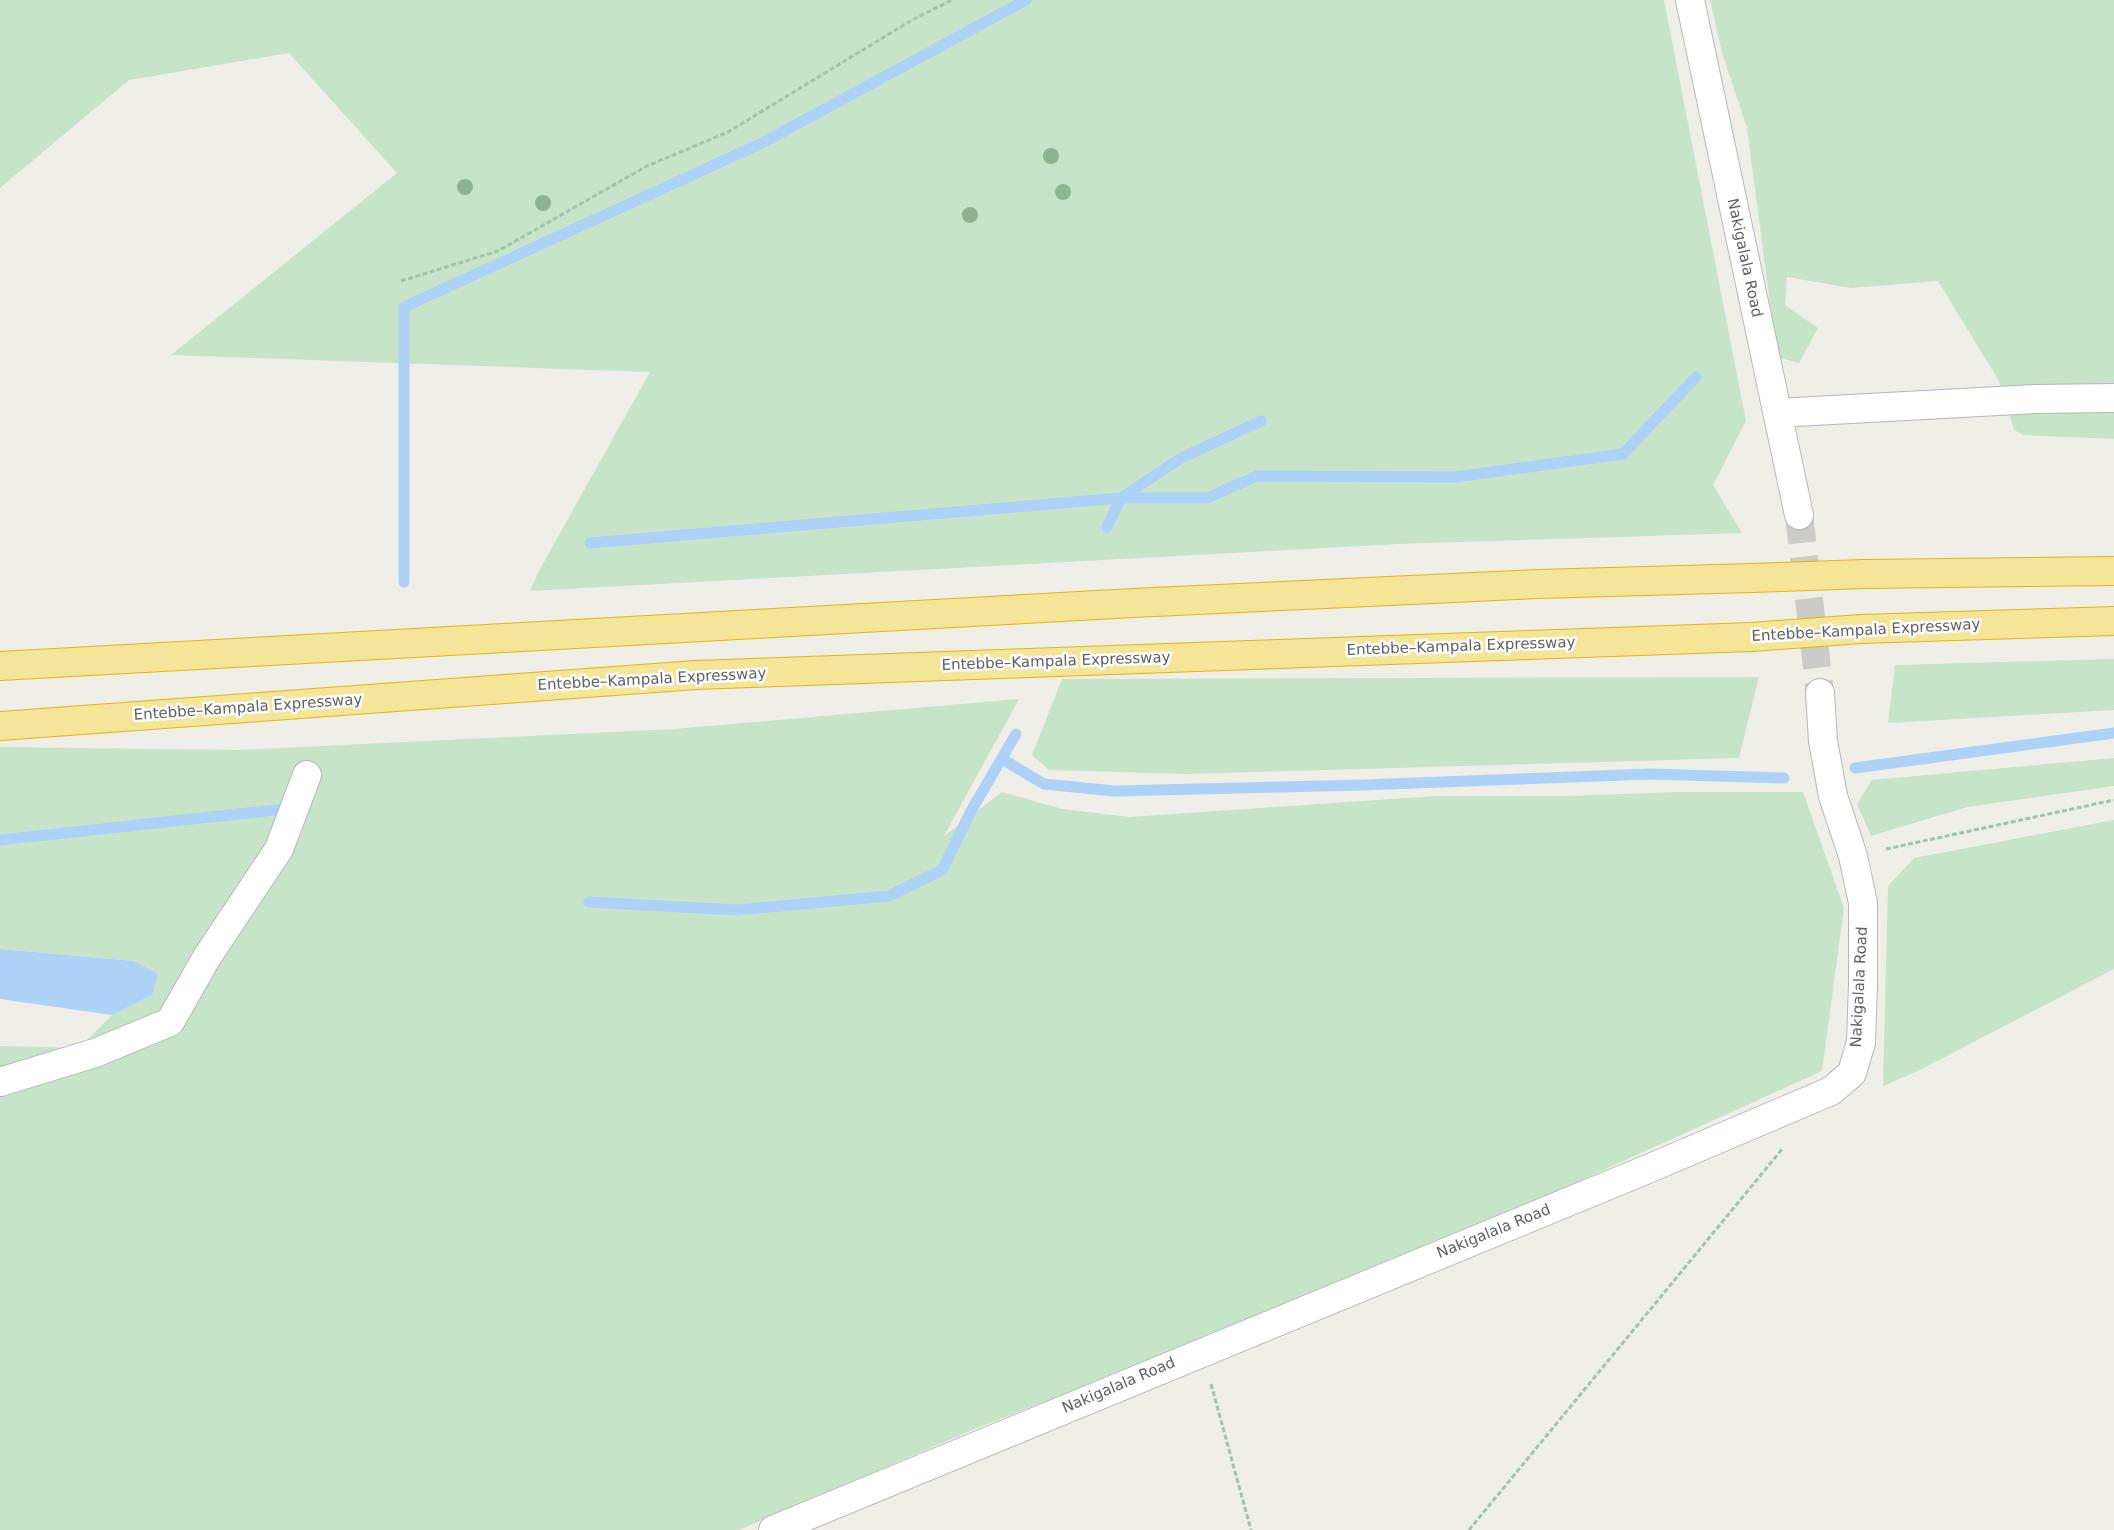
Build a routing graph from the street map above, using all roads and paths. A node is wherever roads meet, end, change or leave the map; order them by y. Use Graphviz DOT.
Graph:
graph roads {
  1 [pos="952,0"];
  2 [pos="1690,0"];
  3 [pos="401,281"];
  4 [pos="2114,398"];
  5 [pos="1777,413"];
  6 [pos="1799,515"];
  7 [pos="2114,571"];
  8 [pos="2114,621"];
  9 [pos="0,666"];
  10 [pos="1820,693"];
  11 [pos="0,726"];
  12 [pos="307,775"];
  13 [pos="2114,800"];
  14 [pos="1853,856"];
  15 [pos="0,1082"];
  16 [pos="1786,1145"];
  17 [pos="1202,1352"];
  18 [pos="773,1530"];
  19 [pos="1252,1530"];
  20 [pos="1469,1530"];
  1 -- 3 [label="path"];
  2 -- 5 [label="street, Nakigalala Road"];
  4 -- 5 [label="street"];
  5 -- 6 [label="street, Nakigalala Road"];
  7 -- 9 [label="highway, bridge"];
  8 -- 11 [label="highway, Entebbe–Kampala Expressway, bridge"];
  10 -- 14 [label="street, Nakigalala Road"];
  12 -- 15 [label="street"];
  13 -- 14 [label="path"];
  14 -- 17 [label="street, Nakigalala Road"];
  16 -- 20 [label="path"];
  17 -- 18 [label="street, Nakigalala Road"];
  17 -- 19 [label="path"];
}
